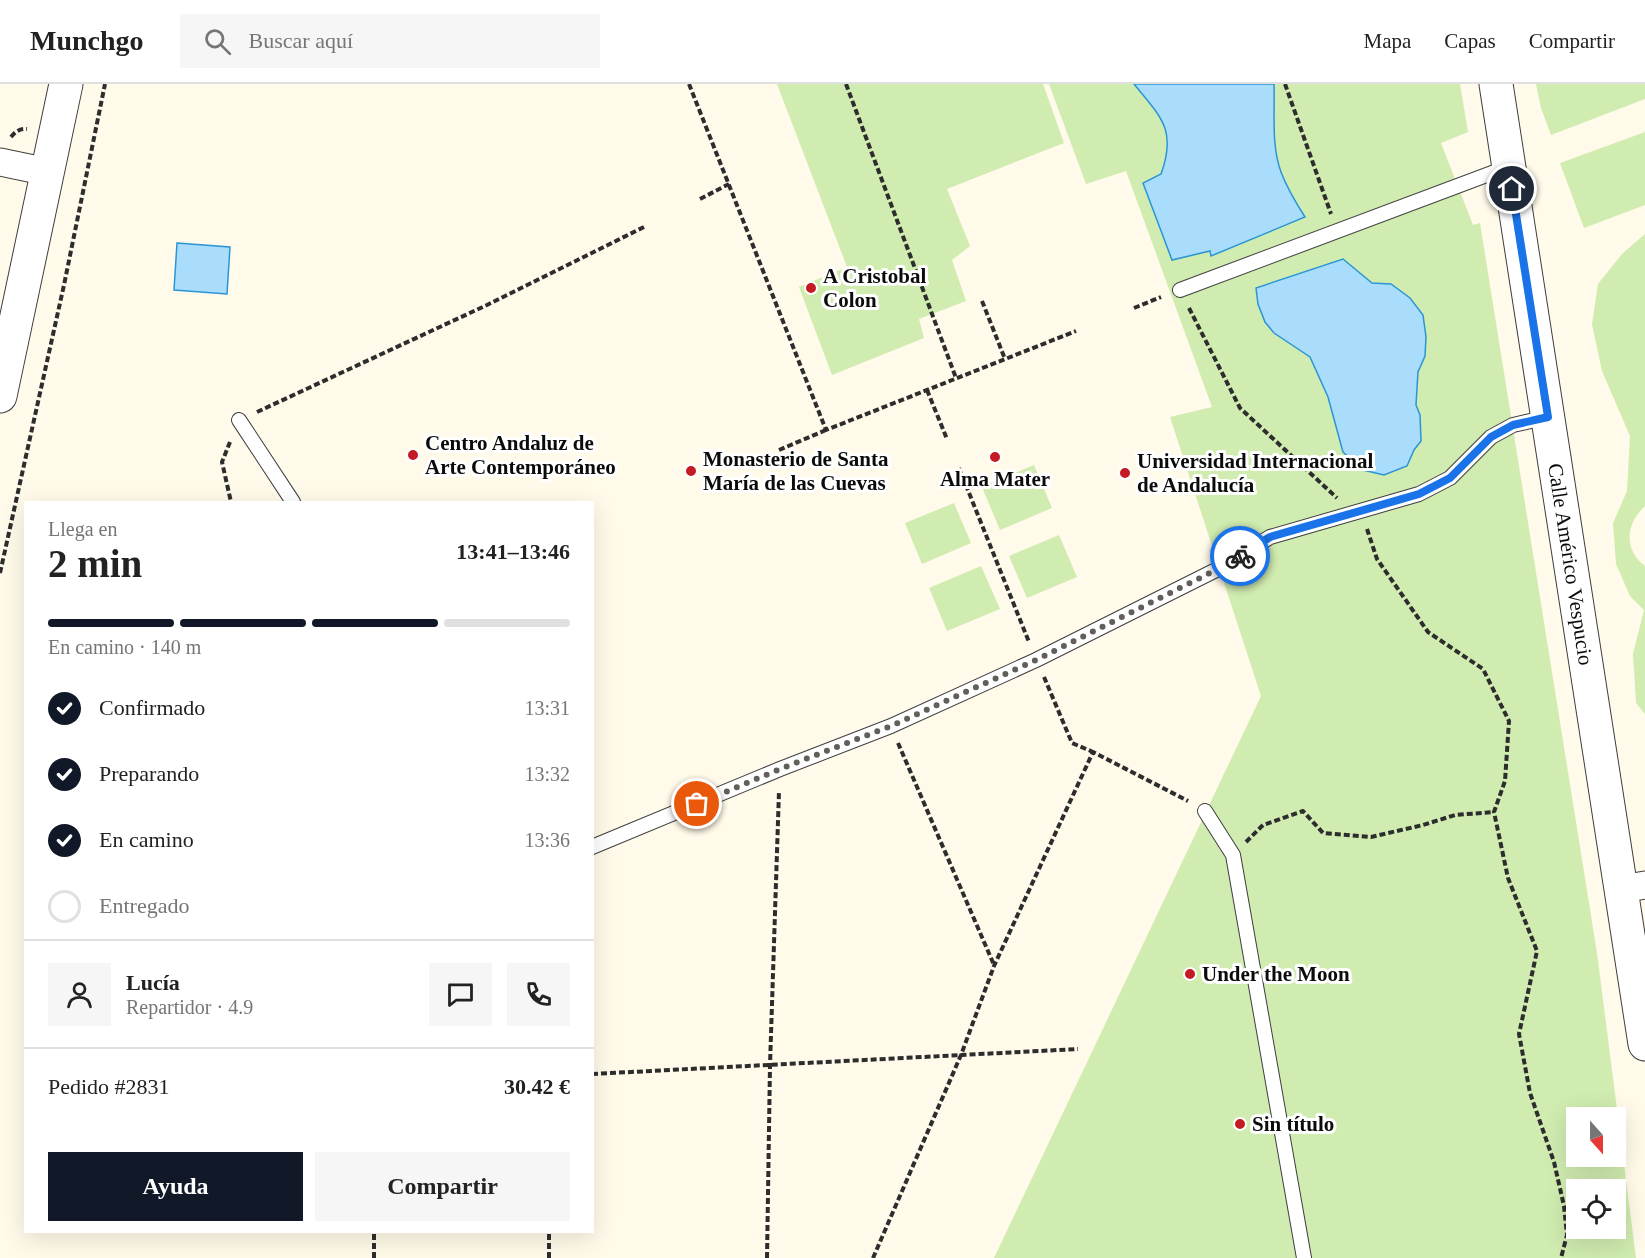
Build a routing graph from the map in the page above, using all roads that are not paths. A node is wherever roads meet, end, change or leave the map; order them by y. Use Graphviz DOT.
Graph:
graph roads {
  1 [pos="66,84"];
  2 [pos="1496,84"];
  3 [pos="3,154"];
  4 [pos="1508,167"];
  5 [pos="48,172"];
  6 [pos="1180,290"];
  7 [pos="0,396"];
  8 [pos="1548,417"];
  9 [pos="239,420"];
  10 [pos="292,501"];
  11 [pos="1206,810"];
  12 [pos="594,847"];
  13 [pos="1633,887"];
  14 [pos="1645,1044"];
  15 [pos="1304,1258"];
  1 -- 5 [label="street"];
  2 -- 4 [label="street, Calle Américo Vespucio"];
  3 -- 5 [label="street"];
  4 -- 6 [label="lane"];
  4 -- 8 [label="street, Calle Américo Vespucio"];
  5 -- 7 [label="street"];
  8 -- 12 [label="lane"];
  8 -- 13 [label="street, Calle Américo Vespucio"];
  9 -- 10 [label="lane"];
  11 -- 15 [label="lane"];
  13 -- 14 [label="street, Calle Américo Vespucio"];
}
